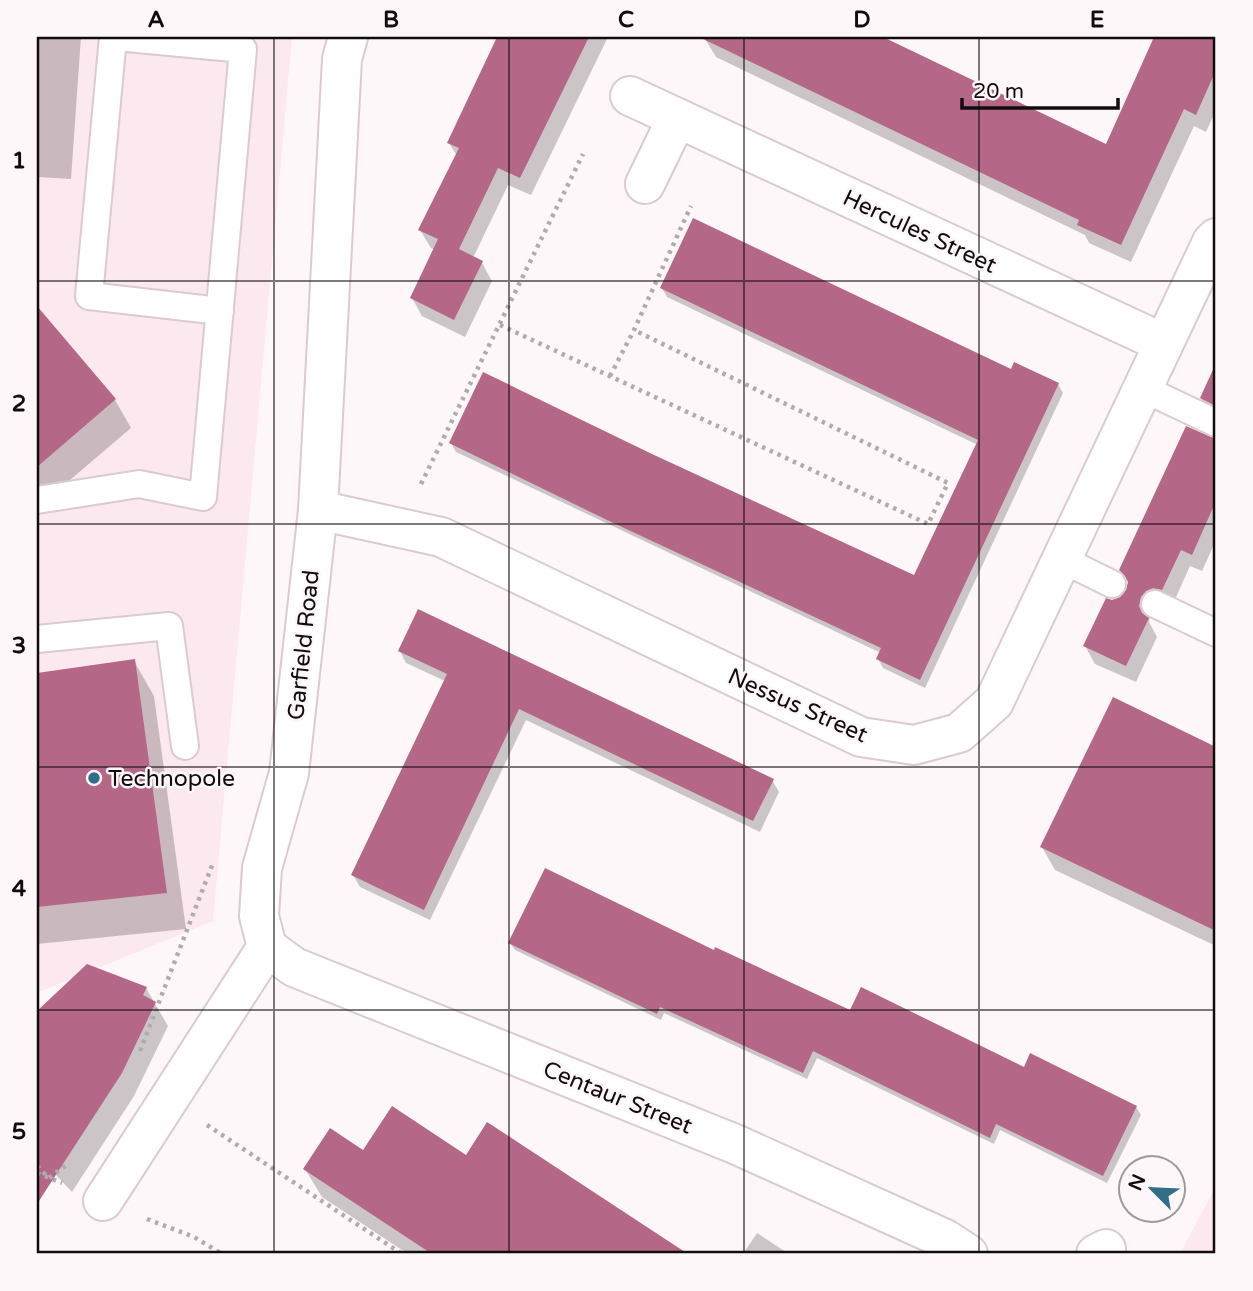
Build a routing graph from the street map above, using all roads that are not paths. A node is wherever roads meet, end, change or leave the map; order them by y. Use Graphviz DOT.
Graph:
graph roads {
  1 [pos="115,37"];
  2 [pos="348,37"];
  3 [pos="630,96"];
  4 [pos="677,118"];
  5 [pos="645,184"];
  6 [pos="1216,238"];
  7 [pos="220,311"];
  8 [pos="1163,343"];
  9 [pos="1142,388"];
  10 [pos="1216,423"];
  11 [pos="37,500"];
  12 [pos="318,510"];
  13 [pos="1061,559"];
  14 [pos="1112,584"];
  15 [pos="1155,604"];
  16 [pos="1216,634"];
  17 [pos="37,639"];
  18 [pos="185,746"];
  19 [pos="267,947"];
  20 [pos="103,1201"];
  21 [pos="968,1254"];
  1 -- 7 [label="lane"];
  1 -- 7 [label="lane"];
  2 -- 12 [label="street, Garfield Road"];
  3 -- 4 [label="street, Hercules Street"];
  4 -- 5 [label="street"];
  4 -- 8 [label="street, Hercules Street"];
  6 -- 8 [label="street, Nessus Street"];
  7 -- 11 [label="lane"];
  8 -- 9 [label="street, Nessus Street"];
  9 -- 10 [label="lane"];
  9 -- 13 [label="street, Nessus Street"];
  12 -- 13 [label="street, Nessus Street"];
  12 -- 19 [label="street, Garfield Road"];
  13 -- 14 [label="lane"];
  15 -- 16 [label="lane"];
  17 -- 18 [label="lane"];
  19 -- 20 [label="street"];
  19 -- 21 [label="street, Centaur Street"];
}
